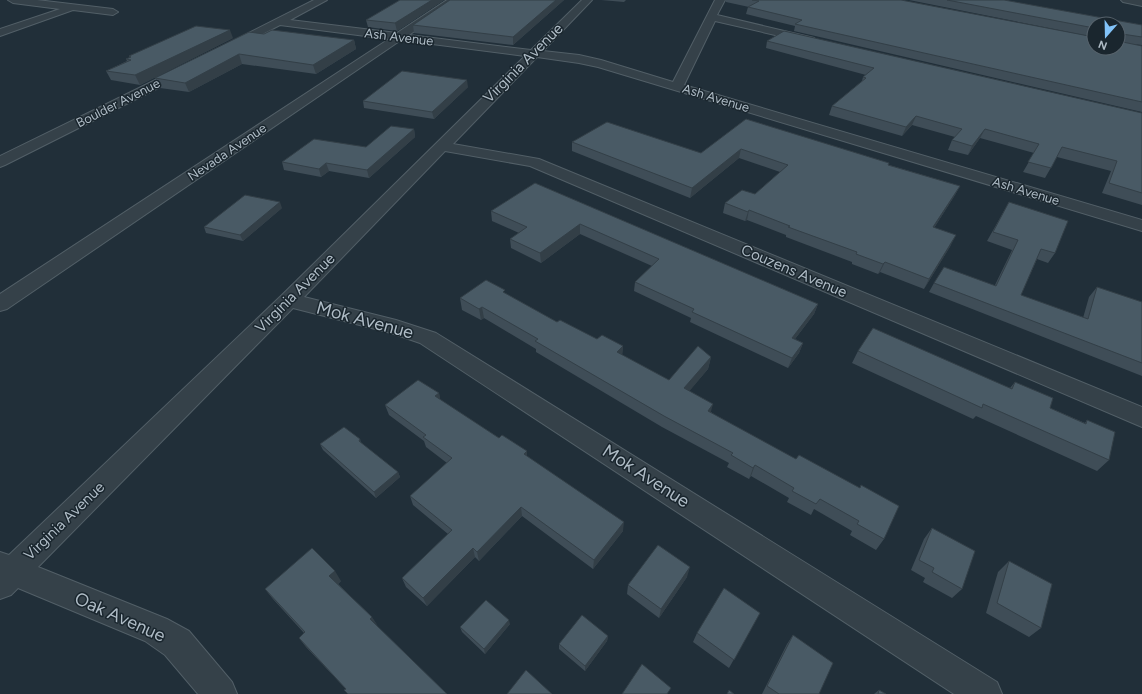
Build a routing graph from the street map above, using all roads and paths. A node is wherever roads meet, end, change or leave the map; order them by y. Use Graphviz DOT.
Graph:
graph roads {
  1 [pos="13,0"];
  2 [pos="94,0"];
  3 [pos="322,0"];
  4 [pos="454,0"];
  5 [pos="587,0"];
  6 [pos="720,0"];
  7 [pos="1126,0"];
  8 [pos="1142,3"];
  9 [pos="73,8"];
  10 [pos="113,12"];
  11 [pos="711,17"];
  12 [pos="279,22"];
  13 [pos="0,33"];
  14 [pos="398,37"];
  15 [pos="824,43"];
  16 [pos="223,50"];
  17 [pos="532,54"];
  18 [pos="195,64"];
  19 [pos="677,86"];
  20 [pos="441,146"];
  21 [pos="0,162"];
  22 [pos="1142,226"];
  23 [pos="289,300"];
  24 [pos="0,304"];
  25 [pos="1142,417"];
  26 [pos="4,574"];
  27 [pos="220,694"];
  28 [pos="985,694"];
  1 -- 9 [label="street"];
  2 -- 9 [label="street"];
  3 -- 12 [label="street"];
  4 -- 14 [label="street, Nevada Avenue"];
  5 -- 17 [label="street, Virginia Avenue"];
  6 -- 11 [label="street"];
  7 -- 8 [label="street"];
  9 -- 10 [label="street"];
  9 -- 13 [label="street"];
  11 -- 15 [label="street"];
  11 -- 19 [label="street"];
  12 -- 14 [label="street, Ash Avenue"];
  12 -- 16 [label="street"];
  14 -- 17 [label="street, Ash Avenue"];
  14 -- 24 [label="street, Nevada Avenue"];
  17 -- 19 [label="street, Ash Avenue"];
  17 -- 20 [label="street, Virginia Avenue"];
  18 -- 21 [label="street, Boulder Avenue"];
  19 -- 22 [label="street, Ash Avenue"];
  20 -- 23 [label="street, Virginia Avenue"];
  20 -- 25 [label="street, Couzens Avenue"];
  23 -- 26 [label="street, Virginia Avenue"];
  23 -- 28 [label="street, Mok Avenue"];
  26 -- 27 [label="street, Oak Avenue"];
}
